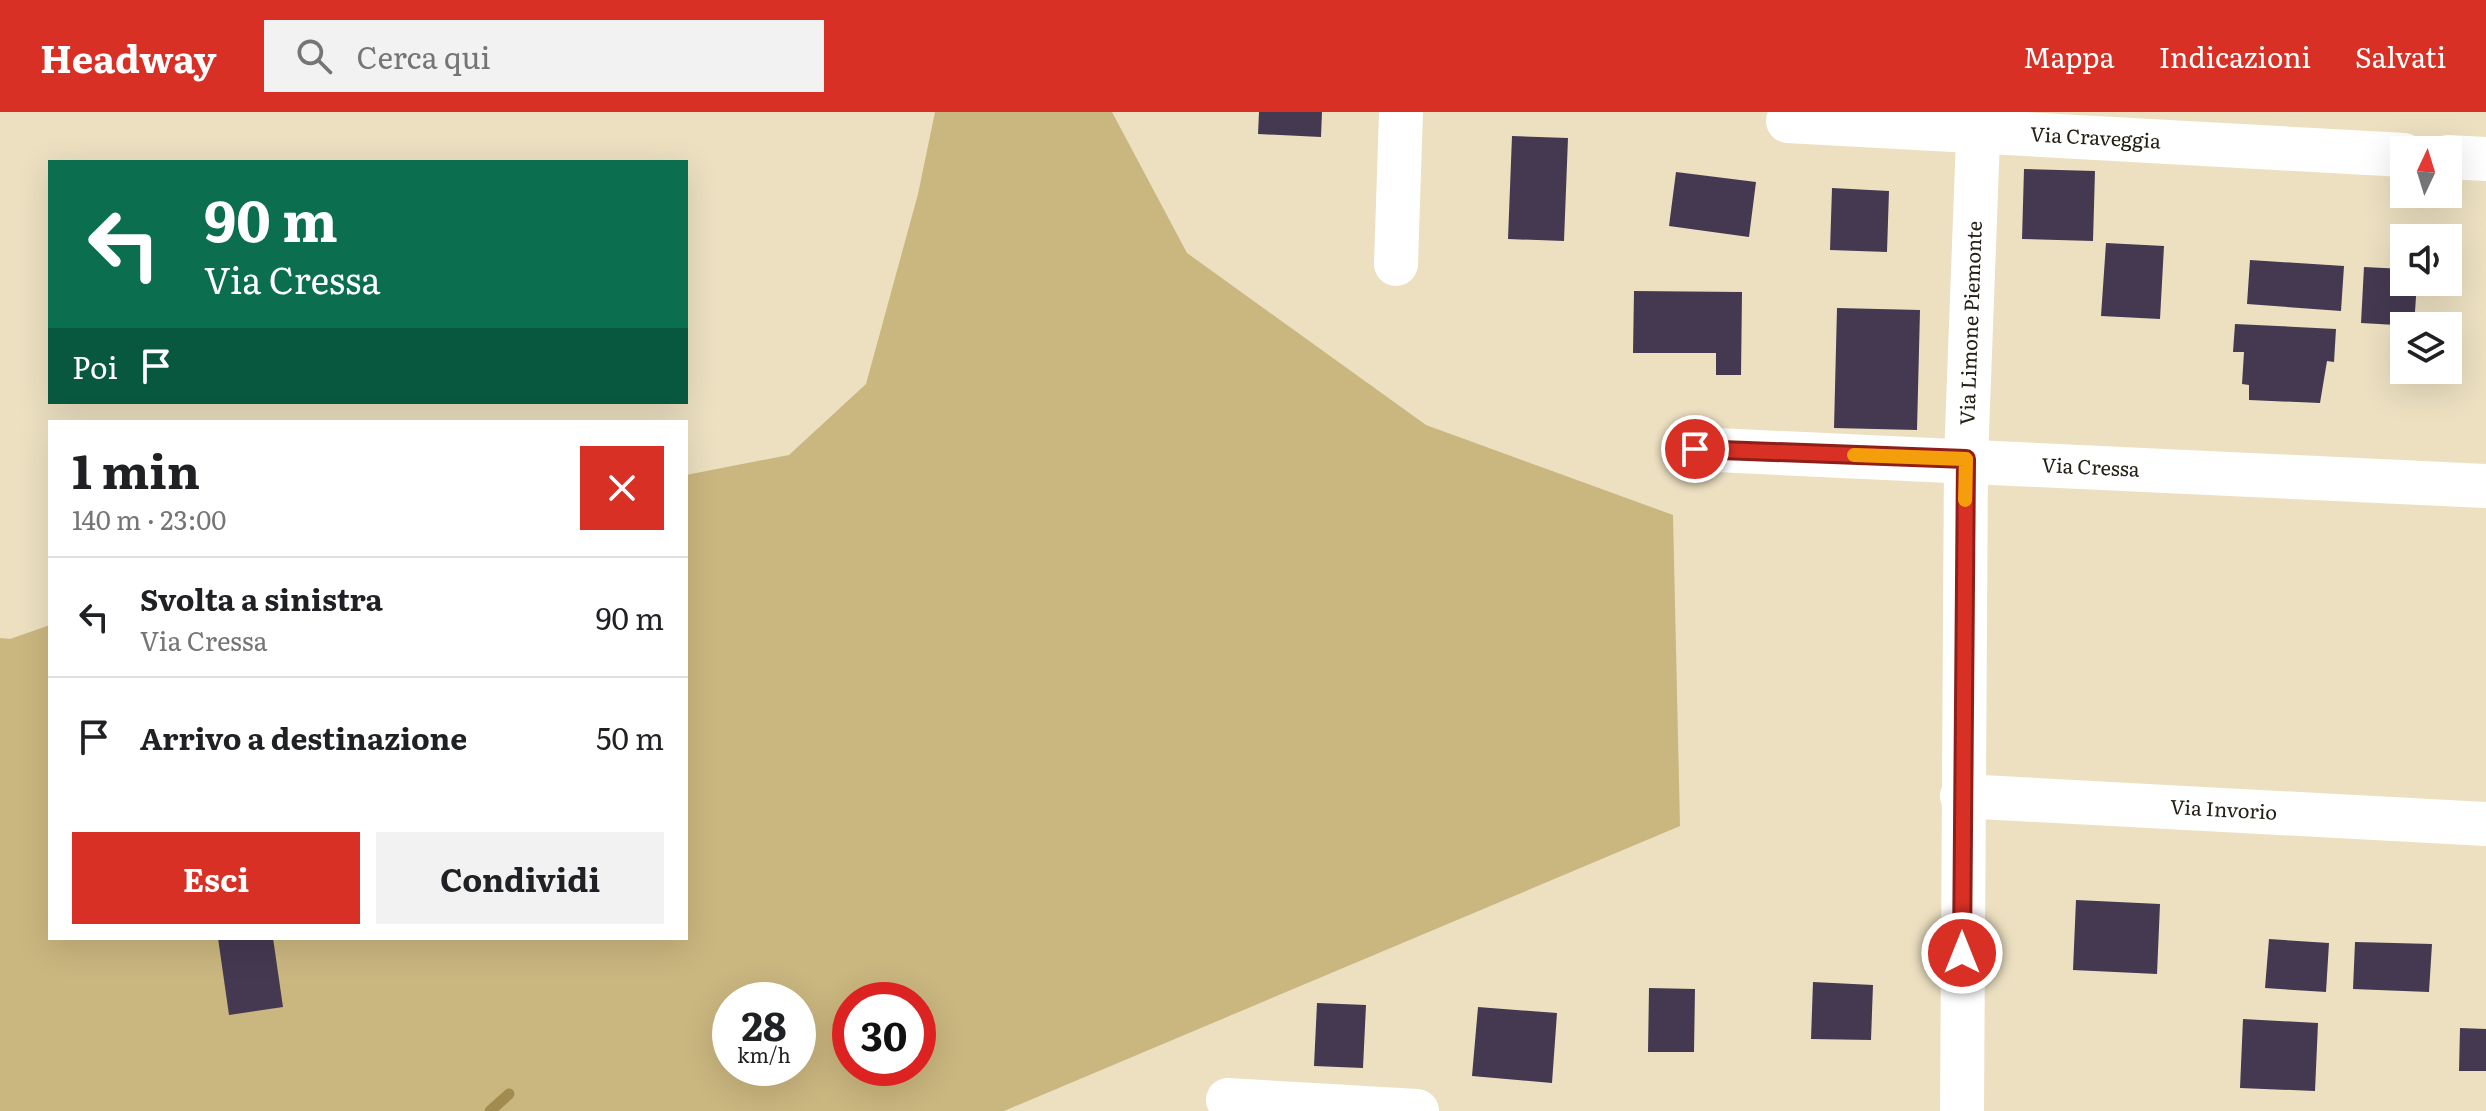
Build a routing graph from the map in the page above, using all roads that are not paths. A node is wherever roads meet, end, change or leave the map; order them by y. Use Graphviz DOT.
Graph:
graph roads {
  1 [pos="1401,112"];
  2 [pos="1788,121"];
  3 [pos="1979,122"];
  4 [pos="2390,154"];
  5 [pos="2462,158"];
  6 [pos="2486,159"];
  7 [pos="1396,264"];
  8 [pos="1695,449"];
  9 [pos="1966,459"];
  10 [pos="2486,486"];
  11 [pos="1962,796"];
  12 [pos="2486,824"];
  13 [pos="1228,1100"];
  14 [pos="1417,1111"];
  15 [pos="1962,1111"];
  1 -- 7 [label="street"];
  2 -- 3 [label="street, Via Craveggia"];
  3 -- 4 [label="street, Via Craveggia"];
  3 -- 9 [label="street, Via Limone Piemonte"];
  5 -- 6 [label="street"];
  8 -- 9 [label="street, Via Cressa"];
  9 -- 10 [label="street, Via Cressa"];
  9 -- 11 [label="street, Via Limone Piemonte"];
  11 -- 12 [label="street, Via Invorio"];
  11 -- 15 [label="street, Via Limone Piemonte"];
  13 -- 14 [label="street"];
}
